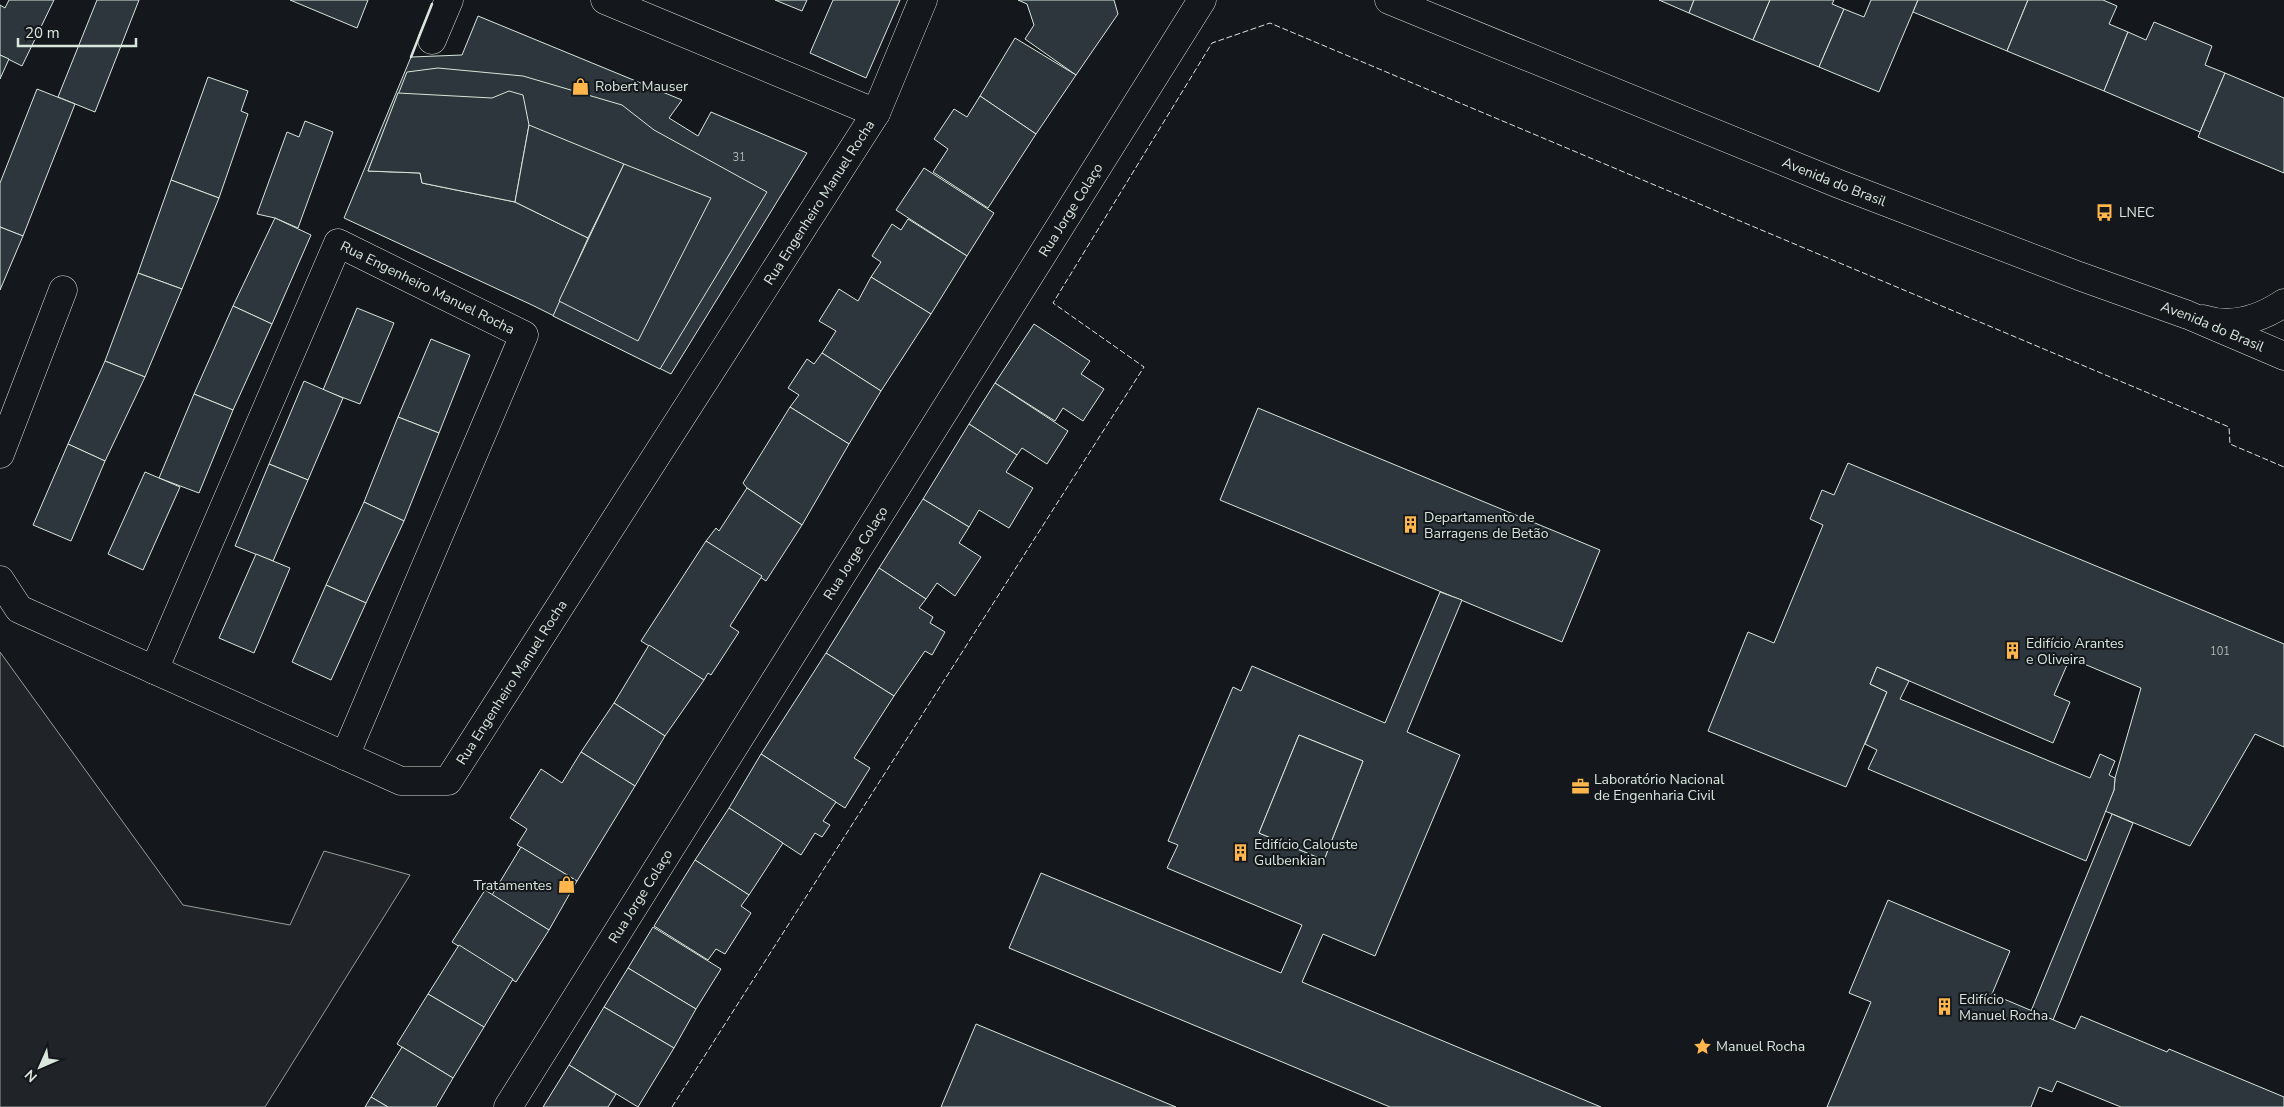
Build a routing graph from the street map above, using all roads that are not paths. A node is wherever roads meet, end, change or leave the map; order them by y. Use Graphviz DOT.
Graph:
graph roads {
  1 [pos="450,0"];
  2 [pos="605,0"];
  3 [pos="923,0"];
  4 [pos="1202,0"];
  5 [pos="1389,0"];
  6 [pos="432,40"];
  7 [pos="876,114"];
  8 [pos="63,290"];
  9 [pos="2284,303"];
  10 [pos="2188,315"];
  11 [pos="2284,356"];
  12 [pos="0,454"];
  13 [pos="0,580"];
  14 [pos="154,670"];
  15 [pos="345,756"];
  16 [pos="508,1107"];
  1 -- 6 [label="street"];
  2 -- 7 [label="street, Rua Engenheiro Manuel Rocha"];
  3 -- 7 [label="street, Rua Engenheiro Manuel Rocha"];
  4 -- 16 [label="street, Rua Jorge Colaço"];
  5 -- 10 [label="street, Avenida do Brasil"];
  7 -- 15 [label="street, Rua Engenheiro Manuel Rocha"];
  8 -- 12 [label="street"];
  9 -- 10 [label="street"];
  10 -- 11 [label="street, Avenida do Brasil"];
  13 -- 14 [label="street, Rua Engenheiro Manuel Rocha"];
  14 -- 15 [label="street, Rua Engenheiro Manuel Rocha"];
  14 -- 15 [label="street, Rua Engenheiro Manuel Rocha"];
}
